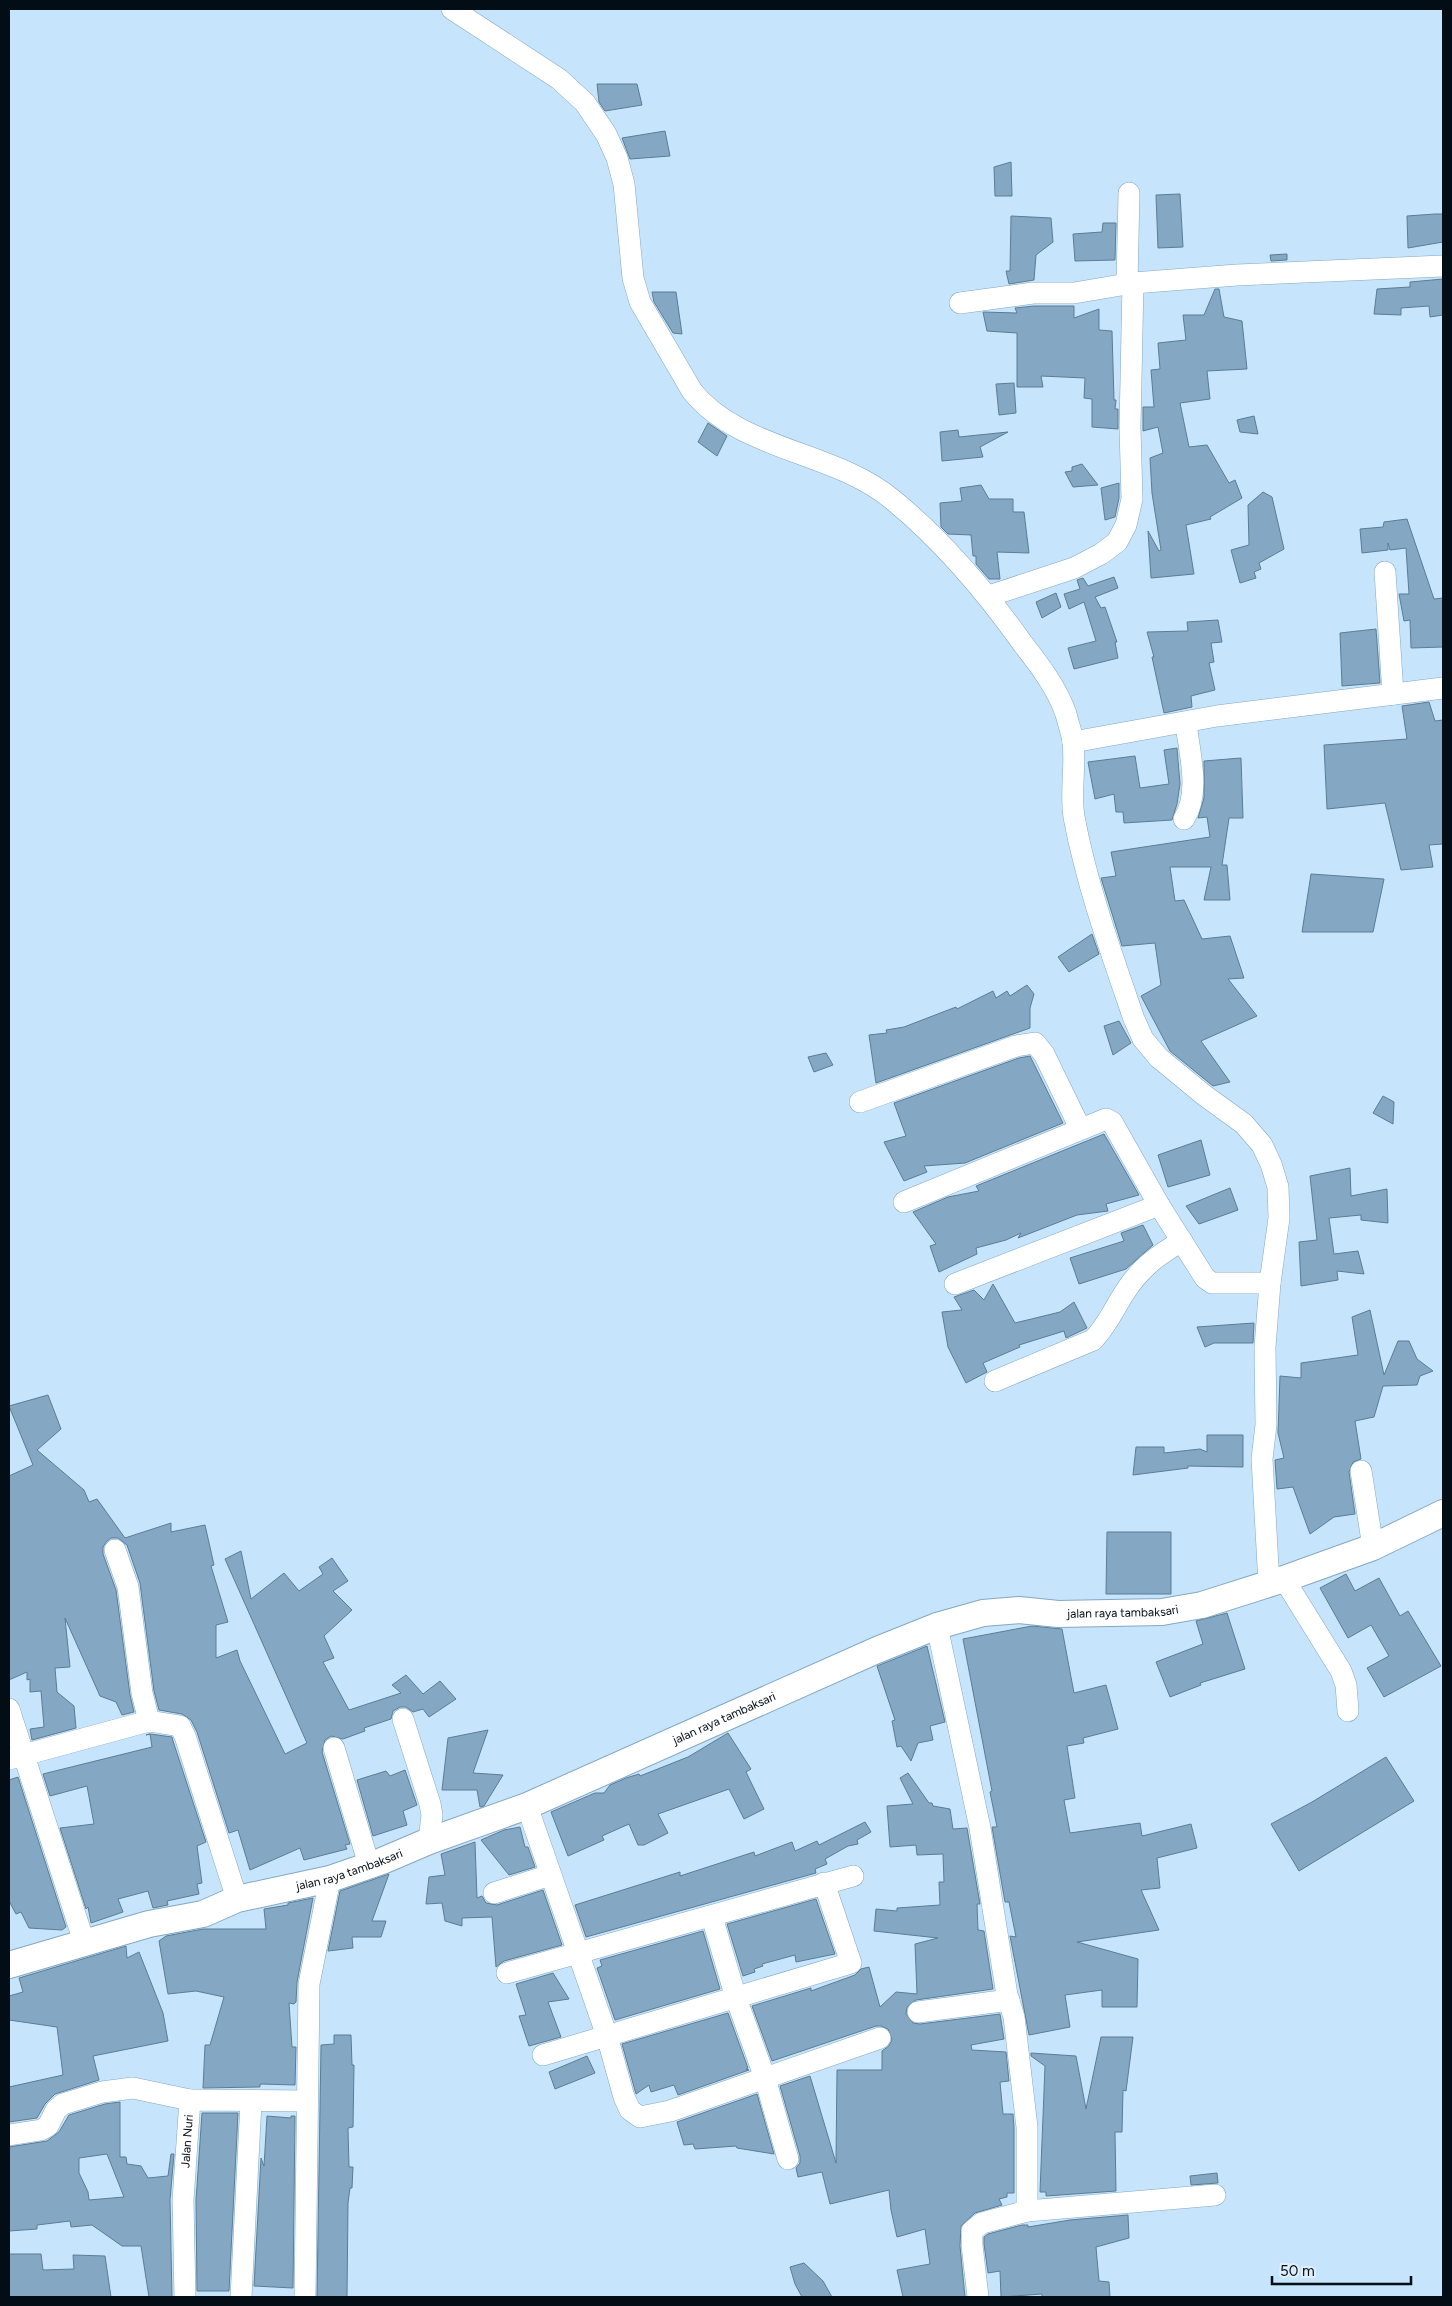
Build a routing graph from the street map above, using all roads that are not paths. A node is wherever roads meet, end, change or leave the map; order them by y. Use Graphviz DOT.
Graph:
graph roads {
  1 [pos="452,9"];
  2 [pos="1128,193"];
  3 [pos="1443,266"];
  4 [pos="1130,283"];
  5 [pos="960,303"];
  6 [pos="1385,572"];
  7 [pos="989,596"];
  8 [pos="1443,688"];
  9 [pos="1392,694"];
  10 [pos="1186,723"];
  11 [pos="1073,742"];
  12 [pos="1184,819"];
  13 [pos="860,1102"];
  14 [pos="1080,1128"];
  15 [pos="904,1202"];
  16 [pos="1159,1205"];
  17 [pos="1182,1241"];
  18 [pos="1270,1283"];
  19 [pos="955,1284"];
  20 [pos="995,1381"];
  21 [pos="1361,1471"];
  22 [pos="1443,1513"];
  23 [pos="1373,1546"];
  24 [pos="116,1550"];
  25 [pos="1277,1582"];
  26 [pos="937,1626"];
  27 [pos="9,1709"];
  28 [pos="1348,1711"];
  29 [pos="403,1719"];
  30 [pos="149,1722"];
  31 [pos="334,1748"];
  32 [pos="16,1757"];
  33 [pos="526,1806"];
  34 [pos="429,1841"];
  35 [pos="369,1865"];
  36 [pos="550,1875"];
  37 [pos="852,1876"];
  38 [pos="330,1879"];
  39 [pos="824,1883"];
  40 [pos="494,1893"];
  41 [pos="237,1899"];
  42 [pos="712,1917"];
  43 [pos="84,1942"];
  44 [pos="578,1954"];
  45 [pos="9,1965"];
  46 [pos="508,1973"];
  47 [pos="736,1998"];
  48 [pos="1009,2000"];
  49 [pos="918,2012"];
  50 [pos="607,2036"];
  51 [pos="880,2038"];
  52 [pos="543,2055"];
  53 [pos="765,2078"];
  54 [pos="190,2100"];
  55 [pos="306,2101"];
  56 [pos="251,2102"];
  57 [pos="9,2135"];
  58 [pos="788,2159"];
  59 [pos="1215,2195"];
  60 [pos="1027,2211"];
  61 [pos="185,2297"];
  62 [pos="241,2297"];
  63 [pos="305,2297"];
  64 [pos="978,2297"];
  1 -- 7 [label="street"];
  2 -- 4 [label="street"];
  3 -- 4 [label="street"];
  4 -- 5 [label="street"];
  4 -- 7 [label="street"];
  6 -- 9 [label="street"];
  7 -- 11 [label="street"];
  8 -- 9 [label="street"];
  9 -- 10 [label="street"];
  10 -- 11 [label="street"];
  10 -- 12 [label="street"];
  11 -- 18 [label="street"];
  13 -- 14 [label="street"];
  14 -- 15 [label="street"];
  14 -- 16 [label="street"];
  16 -- 17 [label="street"];
  16 -- 19 [label="street"];
  17 -- 18 [label="street"];
  17 -- 20 [label="street"];
  18 -- 25 [label="street"];
  21 -- 23 [label="street"];
  22 -- 23 [label="street, jalan raya tambaksari"];
  23 -- 25 [label="street, jalan raya tambaksari"];
  24 -- 30 [label="street"];
  25 -- 26 [label="street, jalan raya tambaksari"];
  25 -- 28 [label="street"];
  26 -- 33 [label="street, jalan raya tambaksari"];
  26 -- 48 [label="street"];
  27 -- 32 [label="street"];
  29 -- 34 [label="street"];
  30 -- 32 [label="street"];
  30 -- 41 [label="street"];
  31 -- 35 [label="street"];
  32 -- 43 [label="street"];
  33 -- 34 [label="street, jalan raya tambaksari"];
  33 -- 36 [label="street"];
  34 -- 35 [label="street, jalan raya tambaksari"];
  35 -- 38 [label="street, jalan raya tambaksari"];
  36 -- 40 [label="street"];
  36 -- 44 [label="street"];
  37 -- 39 [label="street"];
  38 -- 41 [label="street, jalan raya tambaksari"];
  38 -- 55 [label="street"];
  39 -- 42 [label="street"];
  39 -- 47 [label="street"];
  41 -- 43 [label="street, jalan raya tambaksari"];
  42 -- 44 [label="street"];
  42 -- 47 [label="street"];
  43 -- 45 [label="street, jalan raya tambaksari"];
  44 -- 46 [label="street"];
  44 -- 50 [label="street"];
  47 -- 50 [label="street"];
  47 -- 53 [label="street"];
  48 -- 49 [label="street"];
  48 -- 60 [label="street"];
  50 -- 52 [label="street"];
  50 -- 53 [label="street"];
  51 -- 53 [label="street"];
  53 -- 58 [label="street"];
  54 -- 56 [label="street, Jalan Nuri"];
  54 -- 57 [label="street"];
  54 -- 61 [label="street, Jalan Nuri"];
  55 -- 56 [label="street, Jalan Nuri"];
  55 -- 63 [label="street"];
  56 -- 62 [label="street"];
  59 -- 60 [label="street"];
  60 -- 64 [label="street"];
}
